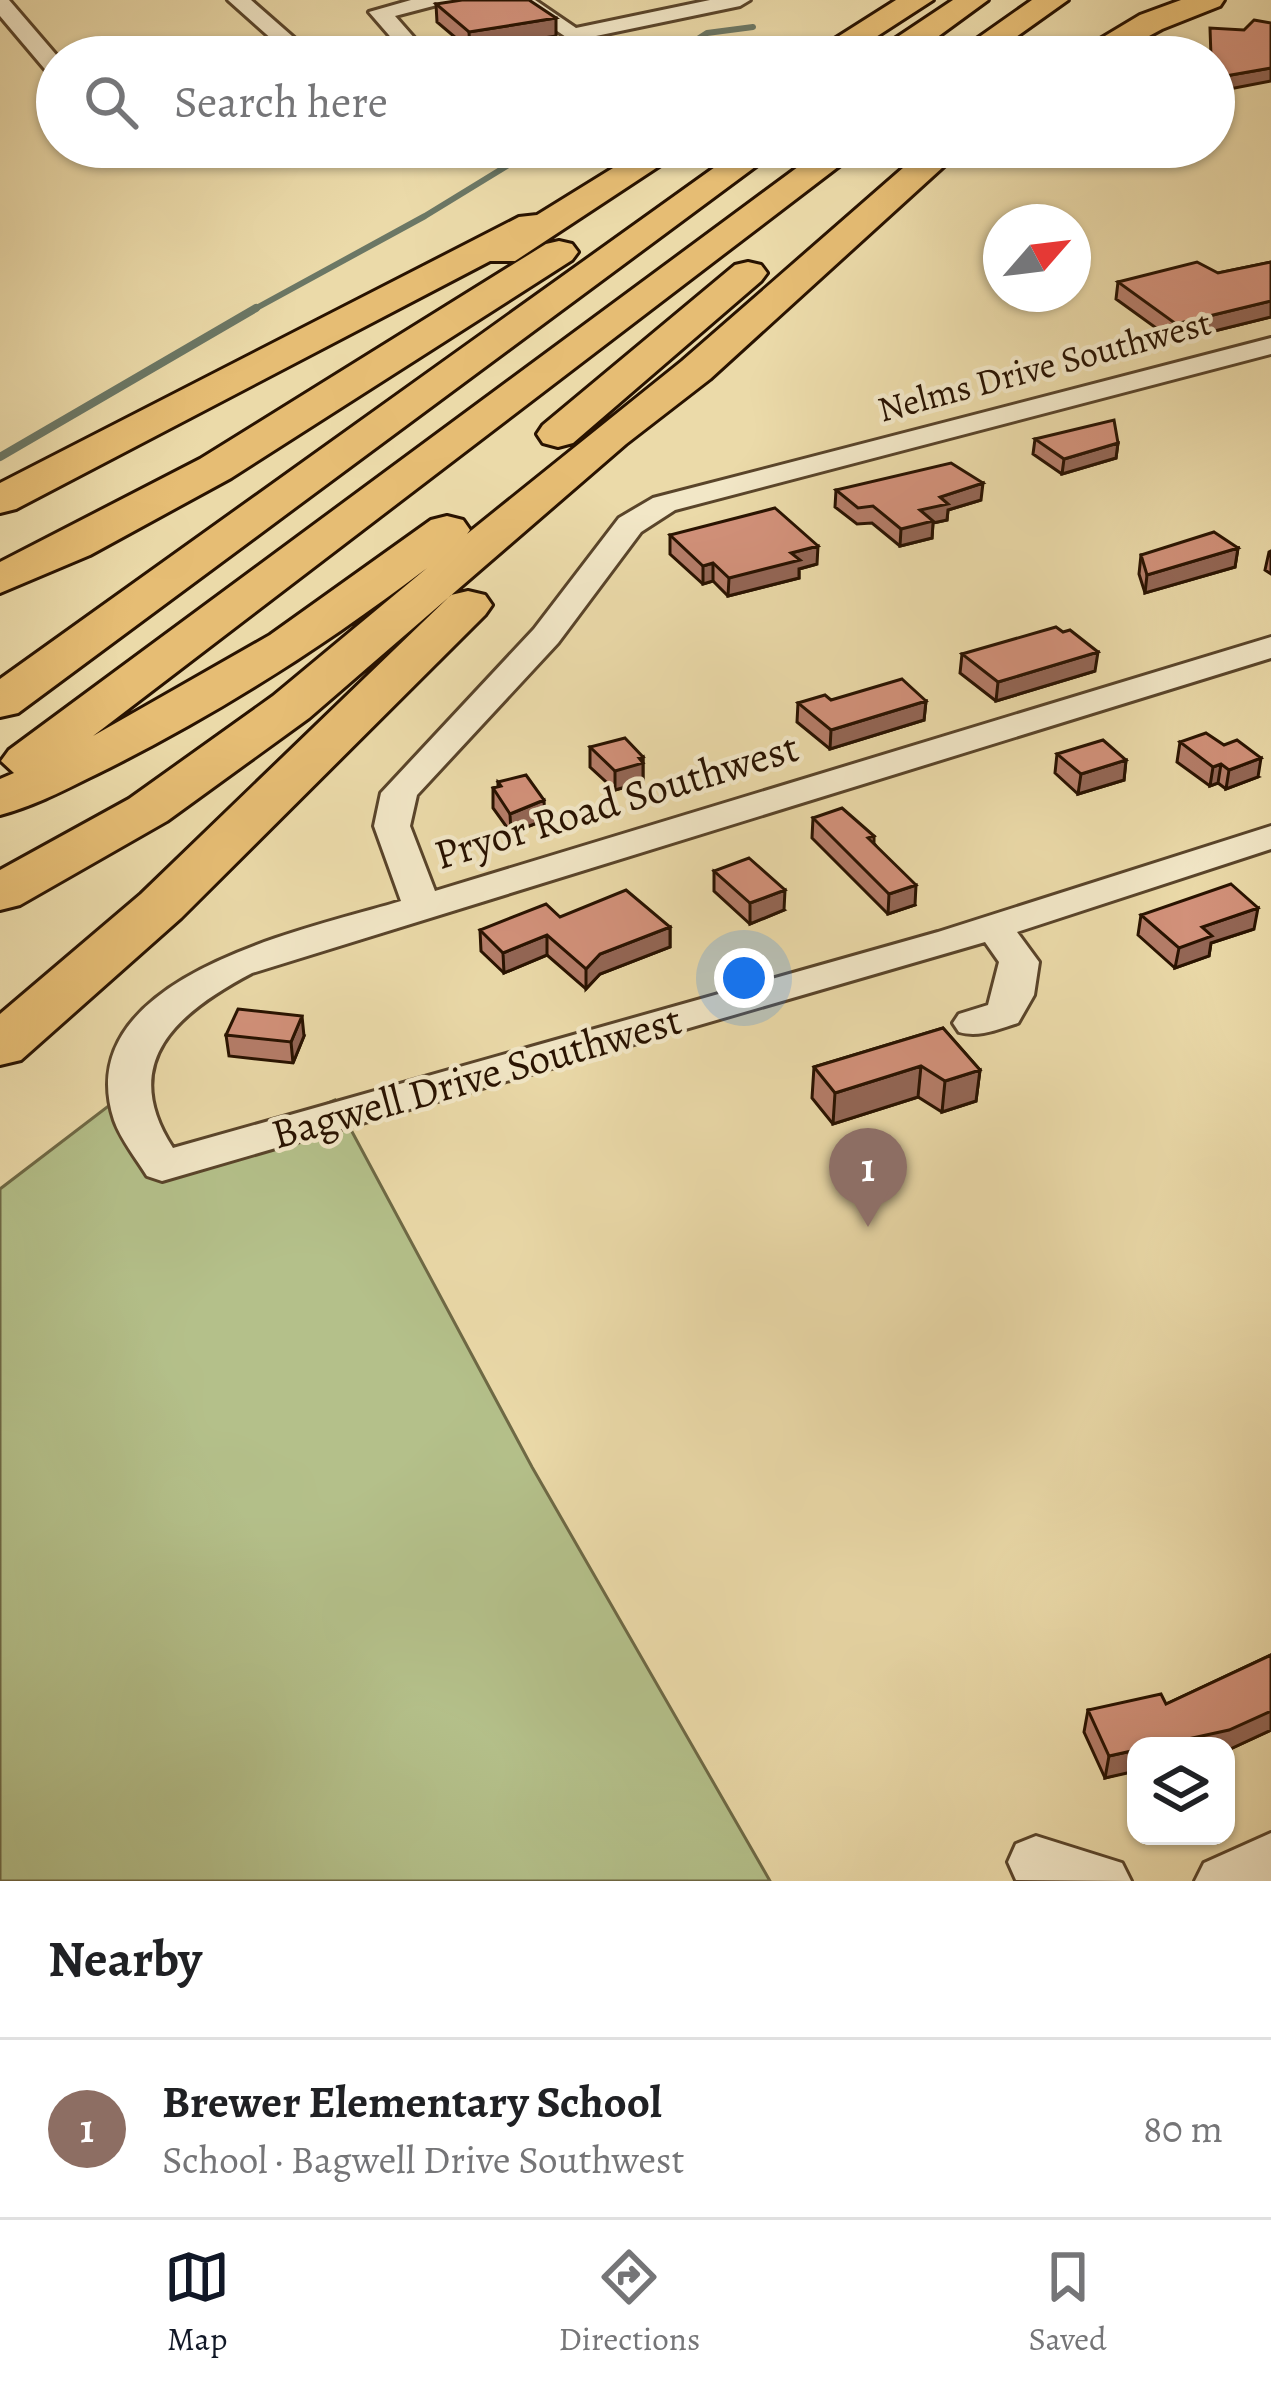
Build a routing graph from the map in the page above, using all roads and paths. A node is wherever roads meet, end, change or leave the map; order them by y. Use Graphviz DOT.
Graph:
graph roads {
  1 [pos="238,0"];
  2 [pos="446,0"];
  3 [pos="520,0"];
  4 [pos="639,0"];
  5 [pos="740,0"];
  6 [pos="869,0"];
  7 [pos="918,0"];
  8 [pos="973,0"];
  9 [pos="1053,0"];
  10 [pos="1079,0"];
  11 [pos="1141,0"];
  12 [pos="1209,0"];
  13 [pos="0,3"];
  14 [pos="660,14"];
  15 [pos="280,36"];
  16 [pos="401,36"];
  17 [pos="827,36"];
  18 [pos="857,36"];
  19 [pos="921,36"];
  20 [pos="999,36"];
  21 [pos="1030,36"];
  22 [pos="1079,36"];
  23 [pos="1125,36"];
  24 [pos="36,45"];
  25 [pos="636,168"];
  26 [pos="691,168"];
  27 [pos="736,168"];
  28 [pos="819,168"];
  29 [pos="868,168"];
  30 [pos="924,168"];
  31 [pos="605,187"];
  32 [pos="1271,346"];
  33 [pos="696,370"];
  34 [pos="0,500"];
  35 [pos="273,501"];
  36 [pos="0,554"];
  37 [pos="0,579"];
  38 [pos="1271,647"];
  39 [pos="0,664"];
  40 [pos="0,702"];
  41 [pos="0,782"];
  42 [pos="0,799"];
  43 [pos="1271,837"];
  44 [pos="0,893"];
  45 [pos="161,906"];
  46 [pos="422,907"];
  47 [pos="993,926"];
  48 [pos="973,1023"];
  49 [pos="0,1029"];
  50 [pos="0,1046"];
  51 [pos="162,1166"];
  52 [pos="1271,1858"];
  53 [pos="1036,1862"];
  54 [pos="1102,1881"];
  55 [pos="1224,1881"];
  1 -- 15 [label="street"];
  2 -- 16 [label="street"];
  3 -- 14 [label="street"];
  4 -- 14 [label="street"];
  5 -- 14 [label="street"];
  6 -- 17 [label="highway"];
  7 -- 18 [label="highway"];
  8 -- 19 [label="highway"];
  9 -- 20 [label="highway"];
  10 -- 21 [label="highway"];
  11 -- 22 [label="highway"];
  12 -- 23 [label="highway"];
  13 -- 24 [label="street"];
  25 -- 31 [label="highway"];
  26 -- 37 [label="highway"];
  27 -- 35 [label="highway"];
  28 -- 41 [label="highway"];
  29 -- 42 [label="highway"];
  30 -- 33 [label="highway"];
  31 -- 34 [label="highway"];
  31 -- 36 [label="highway"];
  32 -- 46 [label="street, Nelms Drive Southwest"];
  33 -- 44 [label="highway"];
  33 -- 45 [label="highway"];
  35 -- 39 [label="highway"];
  35 -- 40 [label="highway"];
  38 -- 46 [label="street, Pryor Road Southwest"];
  43 -- 47 [label="street, Bagwell Drive Southwest"];
  45 -- 49 [label="highway"];
  45 -- 50 [label="highway"];
  46 -- 51 [label="street, Pryor Road Southwest"];
  47 -- 48 [label="street"];
  47 -- 51 [label="street, Bagwell Drive Southwest"];
  52 -- 55 [label="street"];
  53 -- 54 [label="street"];
}
